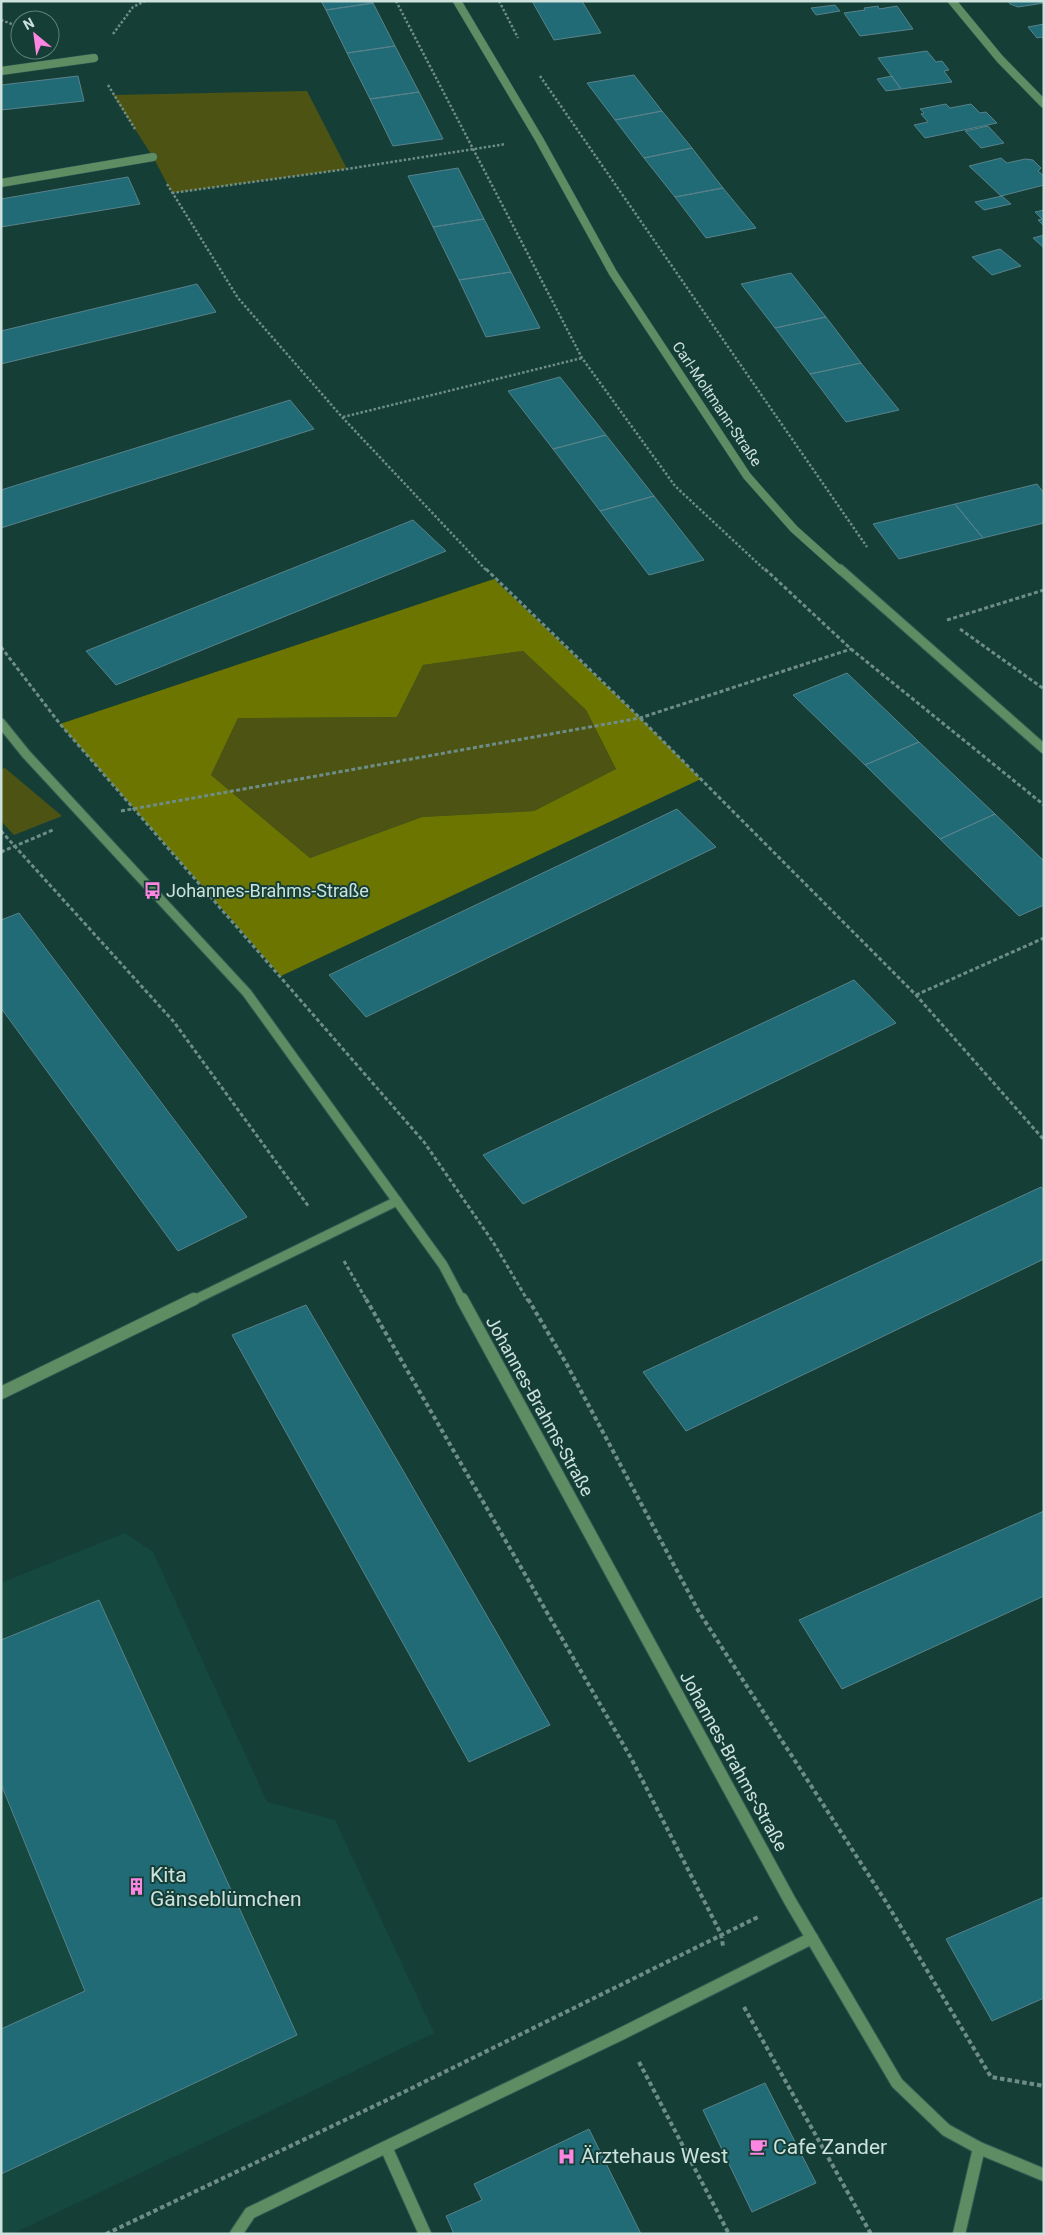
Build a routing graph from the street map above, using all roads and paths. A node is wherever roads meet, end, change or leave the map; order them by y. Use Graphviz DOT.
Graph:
graph roads {
  1 [pos="145,1"];
  2 [pos="457,1"];
  3 [pos="499,1"];
  4 [pos="952,1"];
  5 [pos="521,44"];
  6 [pos="94,58"];
  7 [pos="536,69"];
  8 [pos="1,71"];
  9 [pos="1044,104"];
  10 [pos="539,139"];
  11 [pos="153,158"];
  12 [pos="1,183"];
  13 [pos="172,193"];
  14 [pos="582,358"];
  15 [pos="342,417"];
  16 [pos="869,549"];
  17 [pos="1044,590"];
  18 [pos="851,649"];
  19 [pos="1044,689"];
  20 [pos="640,718"];
  21 [pos="1,722"];
  22 [pos="1044,749"];
  23 [pos="84,817"];
  24 [pos="1,831"];
  25 [pos="15,846"];
  26 [pos="1,852"];
  27 [pos="1044,938"];
  28 [pos="916,994"];
  29 [pos="1044,1140"];
  30 [pos="397,1201"];
  31 [pos="329,1234"];
  32 [pos="1,1393"];
  33 [pos="790,1901"];
  34 [pos="721,1934"];
  35 [pos="812,1938"];
  36 [pos="728,1979"];
  37 [pos="623,2033"];
  38 [pos="386,2147"];
  39 [pos="978,2148"];
  40 [pos="1044,2175"];
  41 [pos="106,2234"];
  42 [pos="236,2234"];
  43 [pos="425,2234"];
  44 [pos="729,2234"];
  45 [pos="870,2234"];
  46 [pos="959,2234"];
  1 -- 6 [label="path"];
  2 -- 10 [label="street, Carl-Moltmann-Straße"];
  3 -- 5 [label="path"];
  4 -- 9 [label="street"];
  6 -- 8 [label="street"];
  6 -- 11 [label="path"];
  7 -- 16 [label="path"];
  10 -- 13 [label="path"];
  10 -- 22 [label="street, Carl-Moltmann-Straße"];
  11 -- 12 [label="street"];
  11 -- 13 [label="path"];
  13 -- 15 [label="path"];
  14 -- 15 [label="path"];
  15 -- 20 [label="path"];
  17 -- 19 [label="path"];
  18 -- 20 [label="path"];
  20 -- 23 [label="path"];
  20 -- 28 [label="path"];
  21 -- 23 [label="street, Johannes-Brahms-Straße"];
  23 -- 25 [label="path"];
  23 -- 30 [label="street, Johannes-Brahms-Straße"];
  24 -- 25 [label="path"];
  25 -- 26 [label="path"];
  25 -- 31 [label="path"];
  27 -- 28 [label="path"];
  28 -- 29 [label="path"];
  30 -- 31 [label="street"];
  30 -- 33 [label="street, Johannes-Brahms-Straße"];
  31 -- 32 [label="street"];
  31 -- 34 [label="path"];
  33 -- 34 [label="path"];
  33 -- 35 [label="street, Johannes-Brahms-Straße"];
  34 -- 36 [label="path"];
  34 -- 41 [label="path"];
  35 -- 36 [label="street"];
  35 -- 39 [label="street, Johannes-Brahms-Straße"];
  36 -- 37 [label="street"];
  36 -- 45 [label="path"];
  37 -- 38 [label="street"];
  37 -- 44 [label="path"];
  38 -- 42 [label="street"];
  38 -- 43 [label="street"];
  39 -- 40 [label="street, Johannes-Brahms-Straße"];
  39 -- 46 [label="street"];
}
